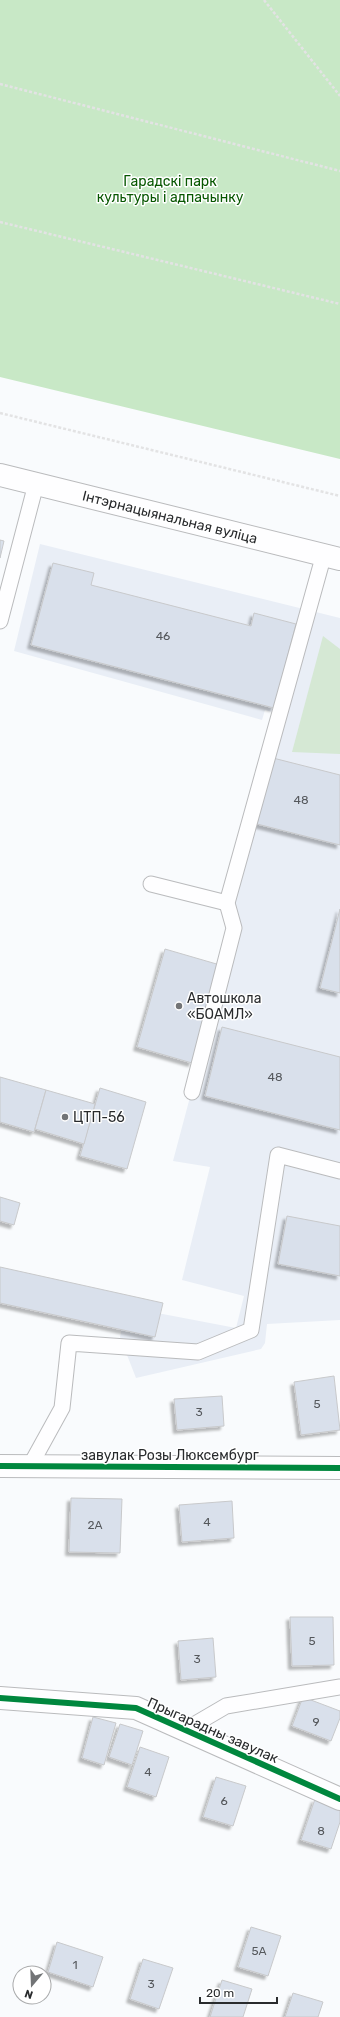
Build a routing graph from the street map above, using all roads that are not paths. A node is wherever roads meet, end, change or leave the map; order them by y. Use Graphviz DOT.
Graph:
graph roads {
  1 [pos="0,475"];
  2 [pos="36,484"];
  3 [pos="332,556"];
  4 [pos="0,621"];
  5 [pos="151,884"];
  6 [pos="227,903"];
  7 [pos="192,1092"];
  8 [pos="340,1172"];
  9 [pos="0,1466"];
  10 [pos="30,1466"];
  11 [pos="340,1468"];
  12 [pos="340,1687"];
  13 [pos="0,1698"];
  14 [pos="185,1730"];
  15 [pos="340,1799"];
  1 -- 2 [label="street, Інтэрнацыянальная вуліца"];
  2 -- 3 [label="street, Інтэрнацыянальная вуліца"];
  2 -- 4 [label="lane"];
  3 -- 6 [label="lane"];
  5 -- 6 [label="lane"];
  6 -- 7 [label="lane"];
  8 -- 10 [label="lane"];
  9 -- 10 [label="street, завулак Розы Люксембург"];
  10 -- 11 [label="street, завулак Розы Люксембург"];
  12 -- 14 [label="lane"];
  13 -- 14 [label="street, Прыгарадны завулак"];
  14 -- 15 [label="street, Прыгарадны завулак"];
}
